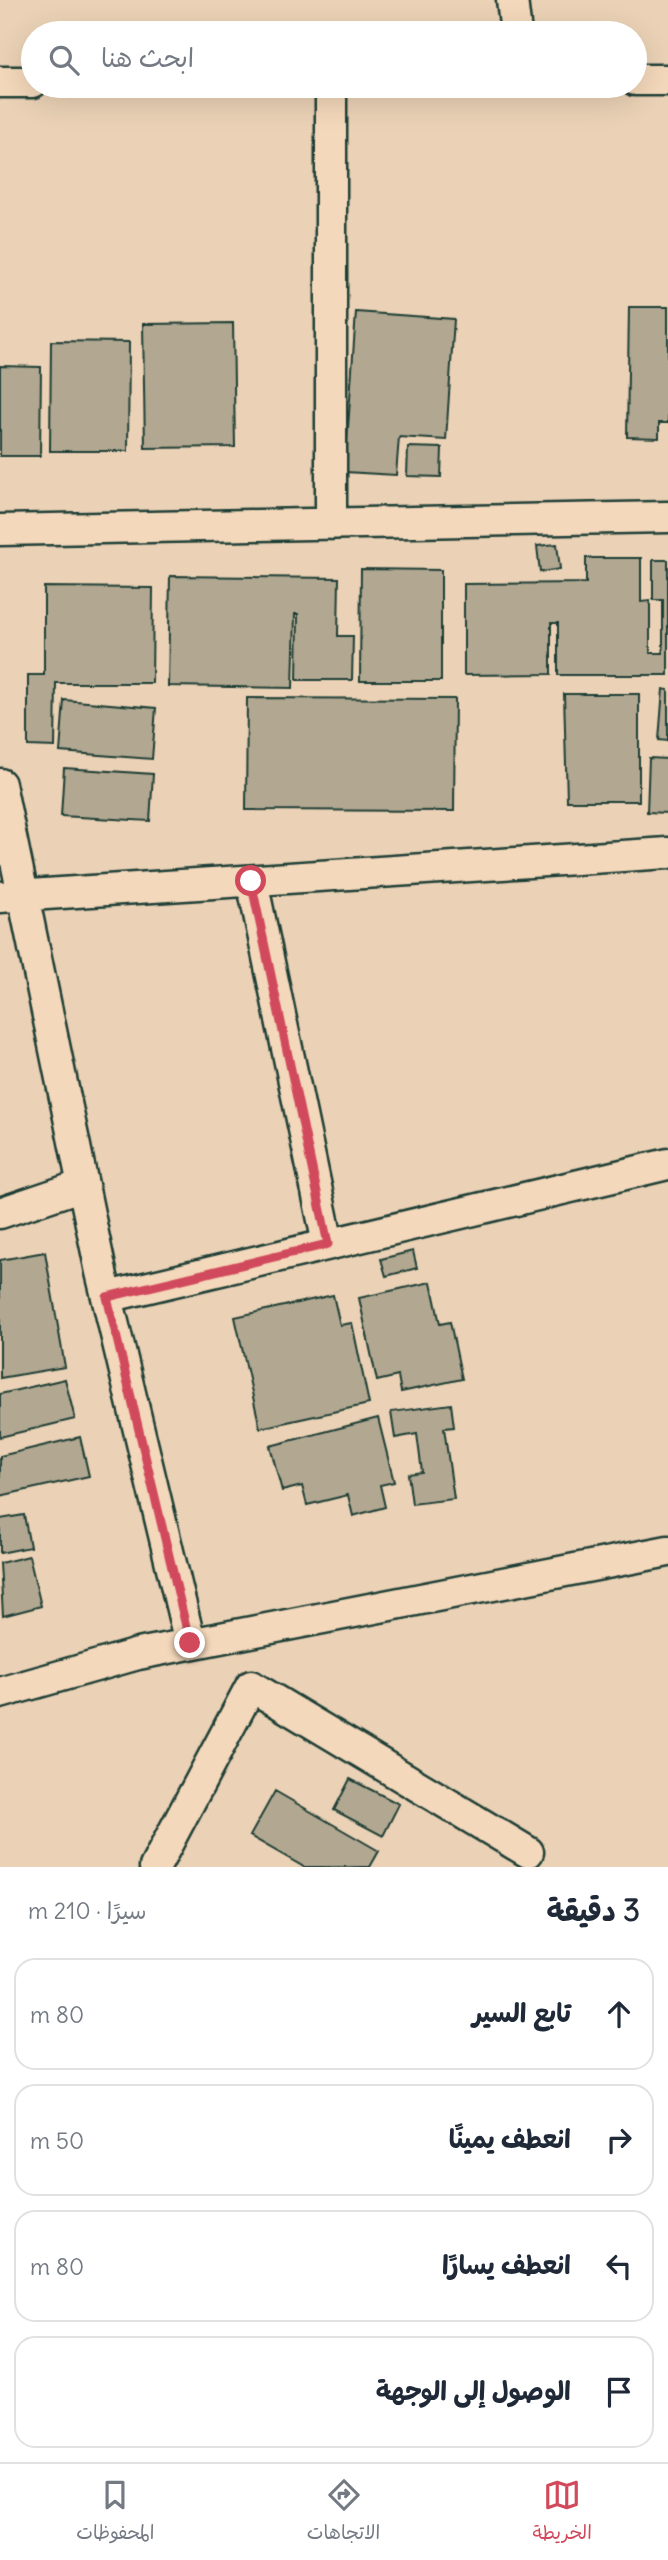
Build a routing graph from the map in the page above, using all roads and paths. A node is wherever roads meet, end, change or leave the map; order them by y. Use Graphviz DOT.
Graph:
graph roads {
  1 [pos="512,0"];
  2 [pos="515,21"];
  3 [pos="647,80"];
  4 [pos="668,80"];
  5 [pos="0,82"];
  6 [pos="21,82"];
  7 [pos="331,98"];
  8 [pos="668,517"];
  9 [pos="331,524"];
  10 [pos="0,530"];
  11 [pos="0,784"];
  12 [pos="668,853"];
  13 [pos="251,881"];
  14 [pos="12,896"];
  15 [pos="668,1164"];
  16 [pos="83,1185"];
  17 [pos="0,1213"];
  18 [pos="328,1244"];
  19 [pos="107,1297"];
  20 [pos="668,1551"];
  21 [pos="190,1643"];
  22 [pos="0,1693"];
  23 [pos="532,1862"];
  24 [pos="155,1867"];
  1 -- 2 [label="street"];
  3 -- 4 [label="street"];
  5 -- 6 [label="street"];
  7 -- 9 [label="street"];
  8 -- 9 [label="street"];
  9 -- 10 [label="street"];
  11 -- 14 [label="street"];
  12 -- 13 [label="street"];
  13 -- 14 [label="street"];
  13 -- 18 [label="street"];
  14 -- 16 [label="street"];
  15 -- 18 [label="street"];
  16 -- 17 [label="street"];
  16 -- 19 [label="street"];
  18 -- 19 [label="street"];
  19 -- 21 [label="street"];
  20 -- 21 [label="street"];
  21 -- 22 [label="street"];
  23 -- 24 [label="street"];
}
